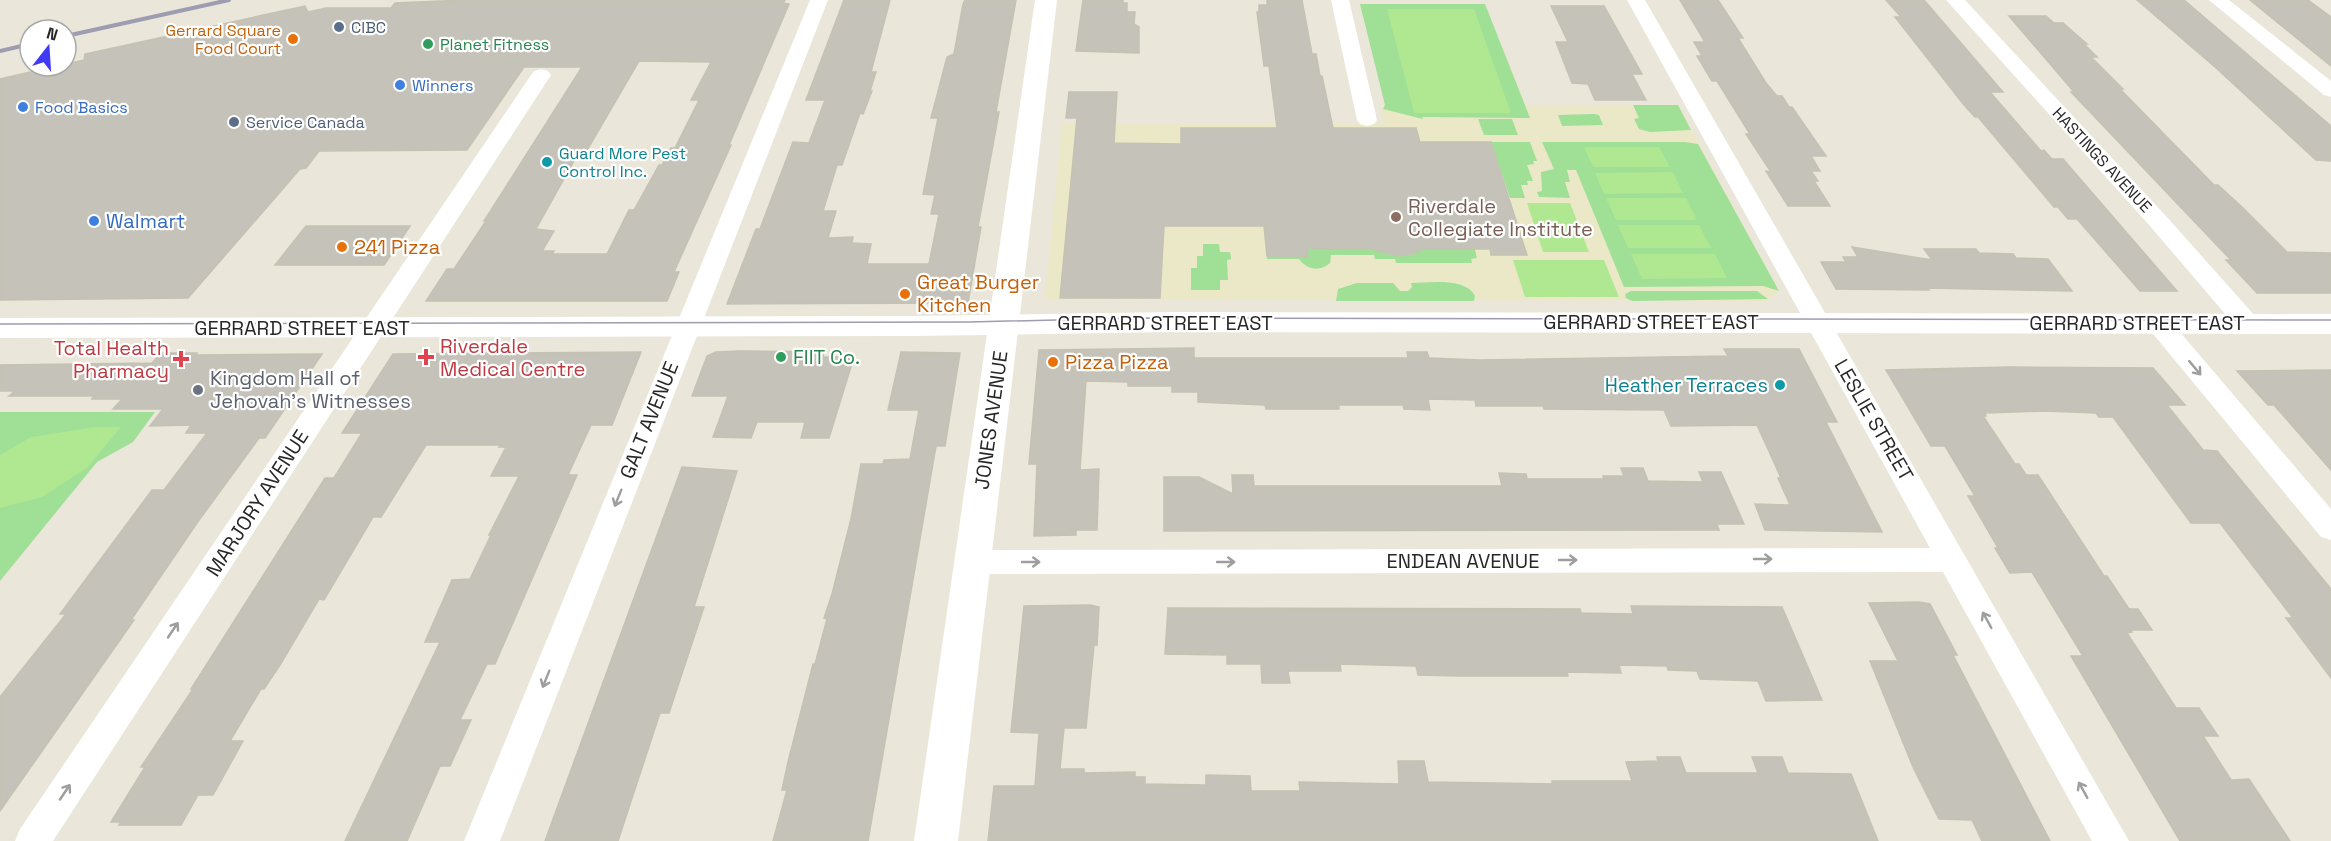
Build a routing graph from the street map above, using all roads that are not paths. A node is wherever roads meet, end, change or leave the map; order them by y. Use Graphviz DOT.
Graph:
graph roads {
  1 [pos="819,0"];
  2 [pos="1046,0"];
  3 [pos="1340,0"];
  4 [pos="1636,0"];
  5 [pos="1955,0"];
  6 [pos="2218,0"];
  7 [pos="540,75"];
  8 [pos="2331,91"];
  9 [pos="1367,120"];
  10 [pos="1818,322"];
  11 [pos="2158,323"];
  12 [pos="2247,323"];
  13 [pos="1004,324"];
  14 [pos="2331,324"];
  15 [pos="372,327"];
  16 [pos="687,327"];
  17 [pos="0,328"];
  18 [pos="2331,529"];
  19 [pos="1953,560"];
  20 [pos="973,562"];
  21 [pos="33,841"];
  22 [pos="482,841"];
  23 [pos="936,841"];
  24 [pos="2111,841"];
  1 -- 16 [label="street, GALT AVENUE"];
  2 -- 13 [label="main road, JONES AVENUE"];
  3 -- 9 [label="street"];
  4 -- 10 [label="street, LESLIE STREET"];
  5 -- 12 [label="street, HASTINGS AVENUE"];
  6 -- 8 [label="street"];
  7 -- 15 [label="street, MARJORY AVENUE"];
  10 -- 11 [label="main road, GERRARD STREET EAST"];
  10 -- 13 [label="main road, GERRARD STREET EAST"];
  10 -- 19 [label="street, LESLIE STREET"];
  11 -- 12 [label="main road, GERRARD STREET EAST"];
  11 -- 18 [label="street, one-way"];
  12 -- 14 [label="main road, GERRARD STREET EAST"];
  13 -- 16 [label="main road, GERRARD STREET EAST"];
  13 -- 20 [label="main road, JONES AVENUE"];
  15 -- 16 [label="main road, GERRARD STREET EAST"];
  15 -- 17 [label="main road, GERRARD STREET EAST"];
  21 -- 15 [label="street, MARJORY AVENUE, one-way"];
  16 -- 22 [label="street, GALT AVENUE, one-way"];
  20 -- 19 [label="street, ENDEAN AVENUE, one-way"];
  24 -- 19 [label="street, LESLIE STREET, one-way"];
  20 -- 23 [label="main road, JONES AVENUE"];
}
